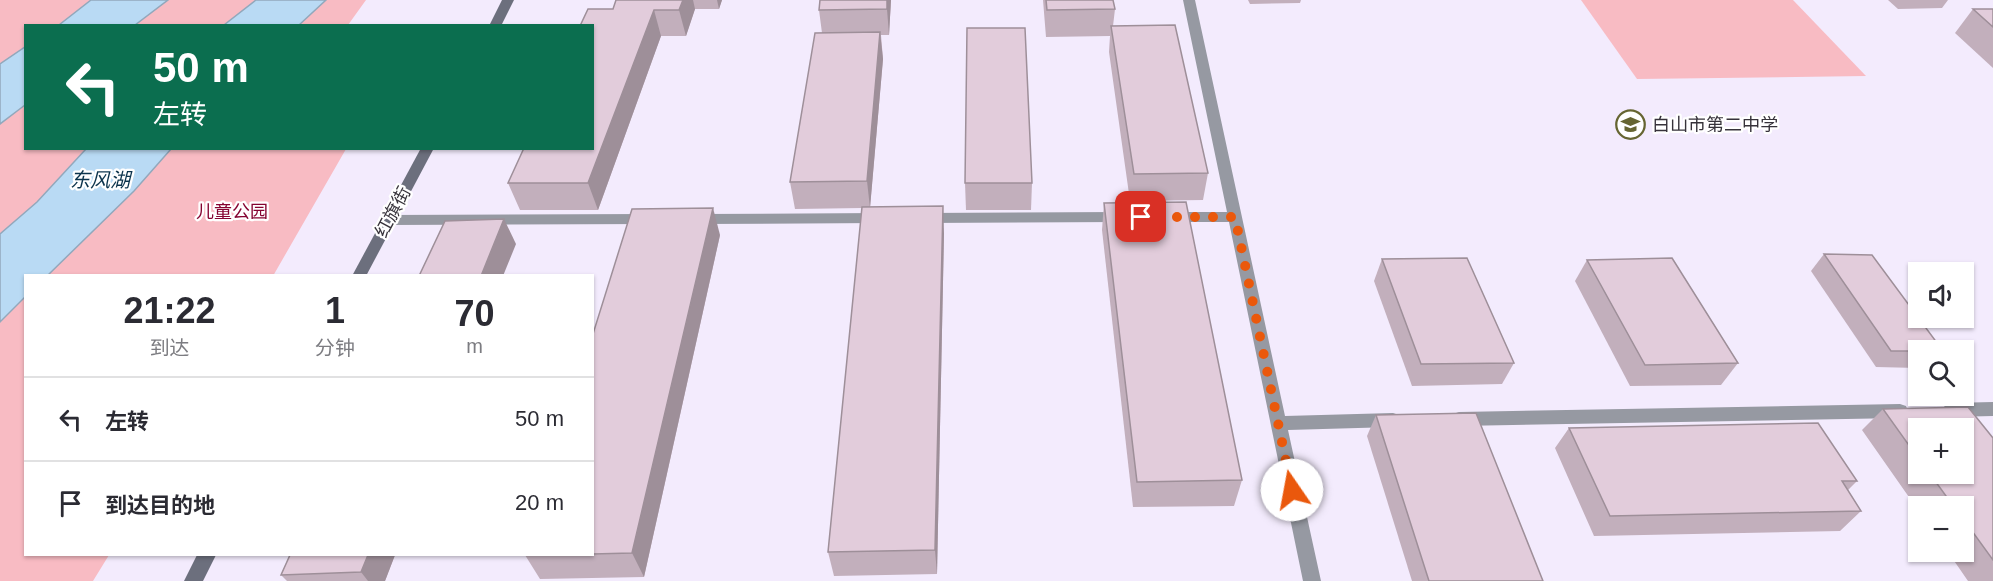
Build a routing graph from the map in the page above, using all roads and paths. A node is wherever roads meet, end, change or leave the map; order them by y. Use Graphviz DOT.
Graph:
graph roads {
  1 [pos="508,0"];
  2 [pos="1189,0"];
  3 [pos="496,24"];
  4 [pos="427,150"];
  5 [pos="1235,217"];
  6 [pos="663,219"];
  7 [pos="687,219"];
  8 [pos="389,220"];
  9 [pos="360,274"];
  10 [pos="1993,409"];
  11 [pos="1445,419"];
  12 [pos="1409,420"];
  13 [pos="1278,423"];
  14 [pos="206,556"];
  15 [pos="193,581"];
  16 [pos="1312,581"];
  1 -- 3 [label="main road"];
  2 -- 5 [label="street"];
  4 -- 8 [label="main road, 红旗街"];
  5 -- 7 [label="street"];
  5 -- 13 [label="street"];
  6 -- 8 [label="street"];
  8 -- 9 [label="main road, 红旗街"];
  10 -- 11 [label="street"];
  12 -- 13 [label="street"];
  13 -- 16 [label="street"];
  14 -- 15 [label="main road"];
}
